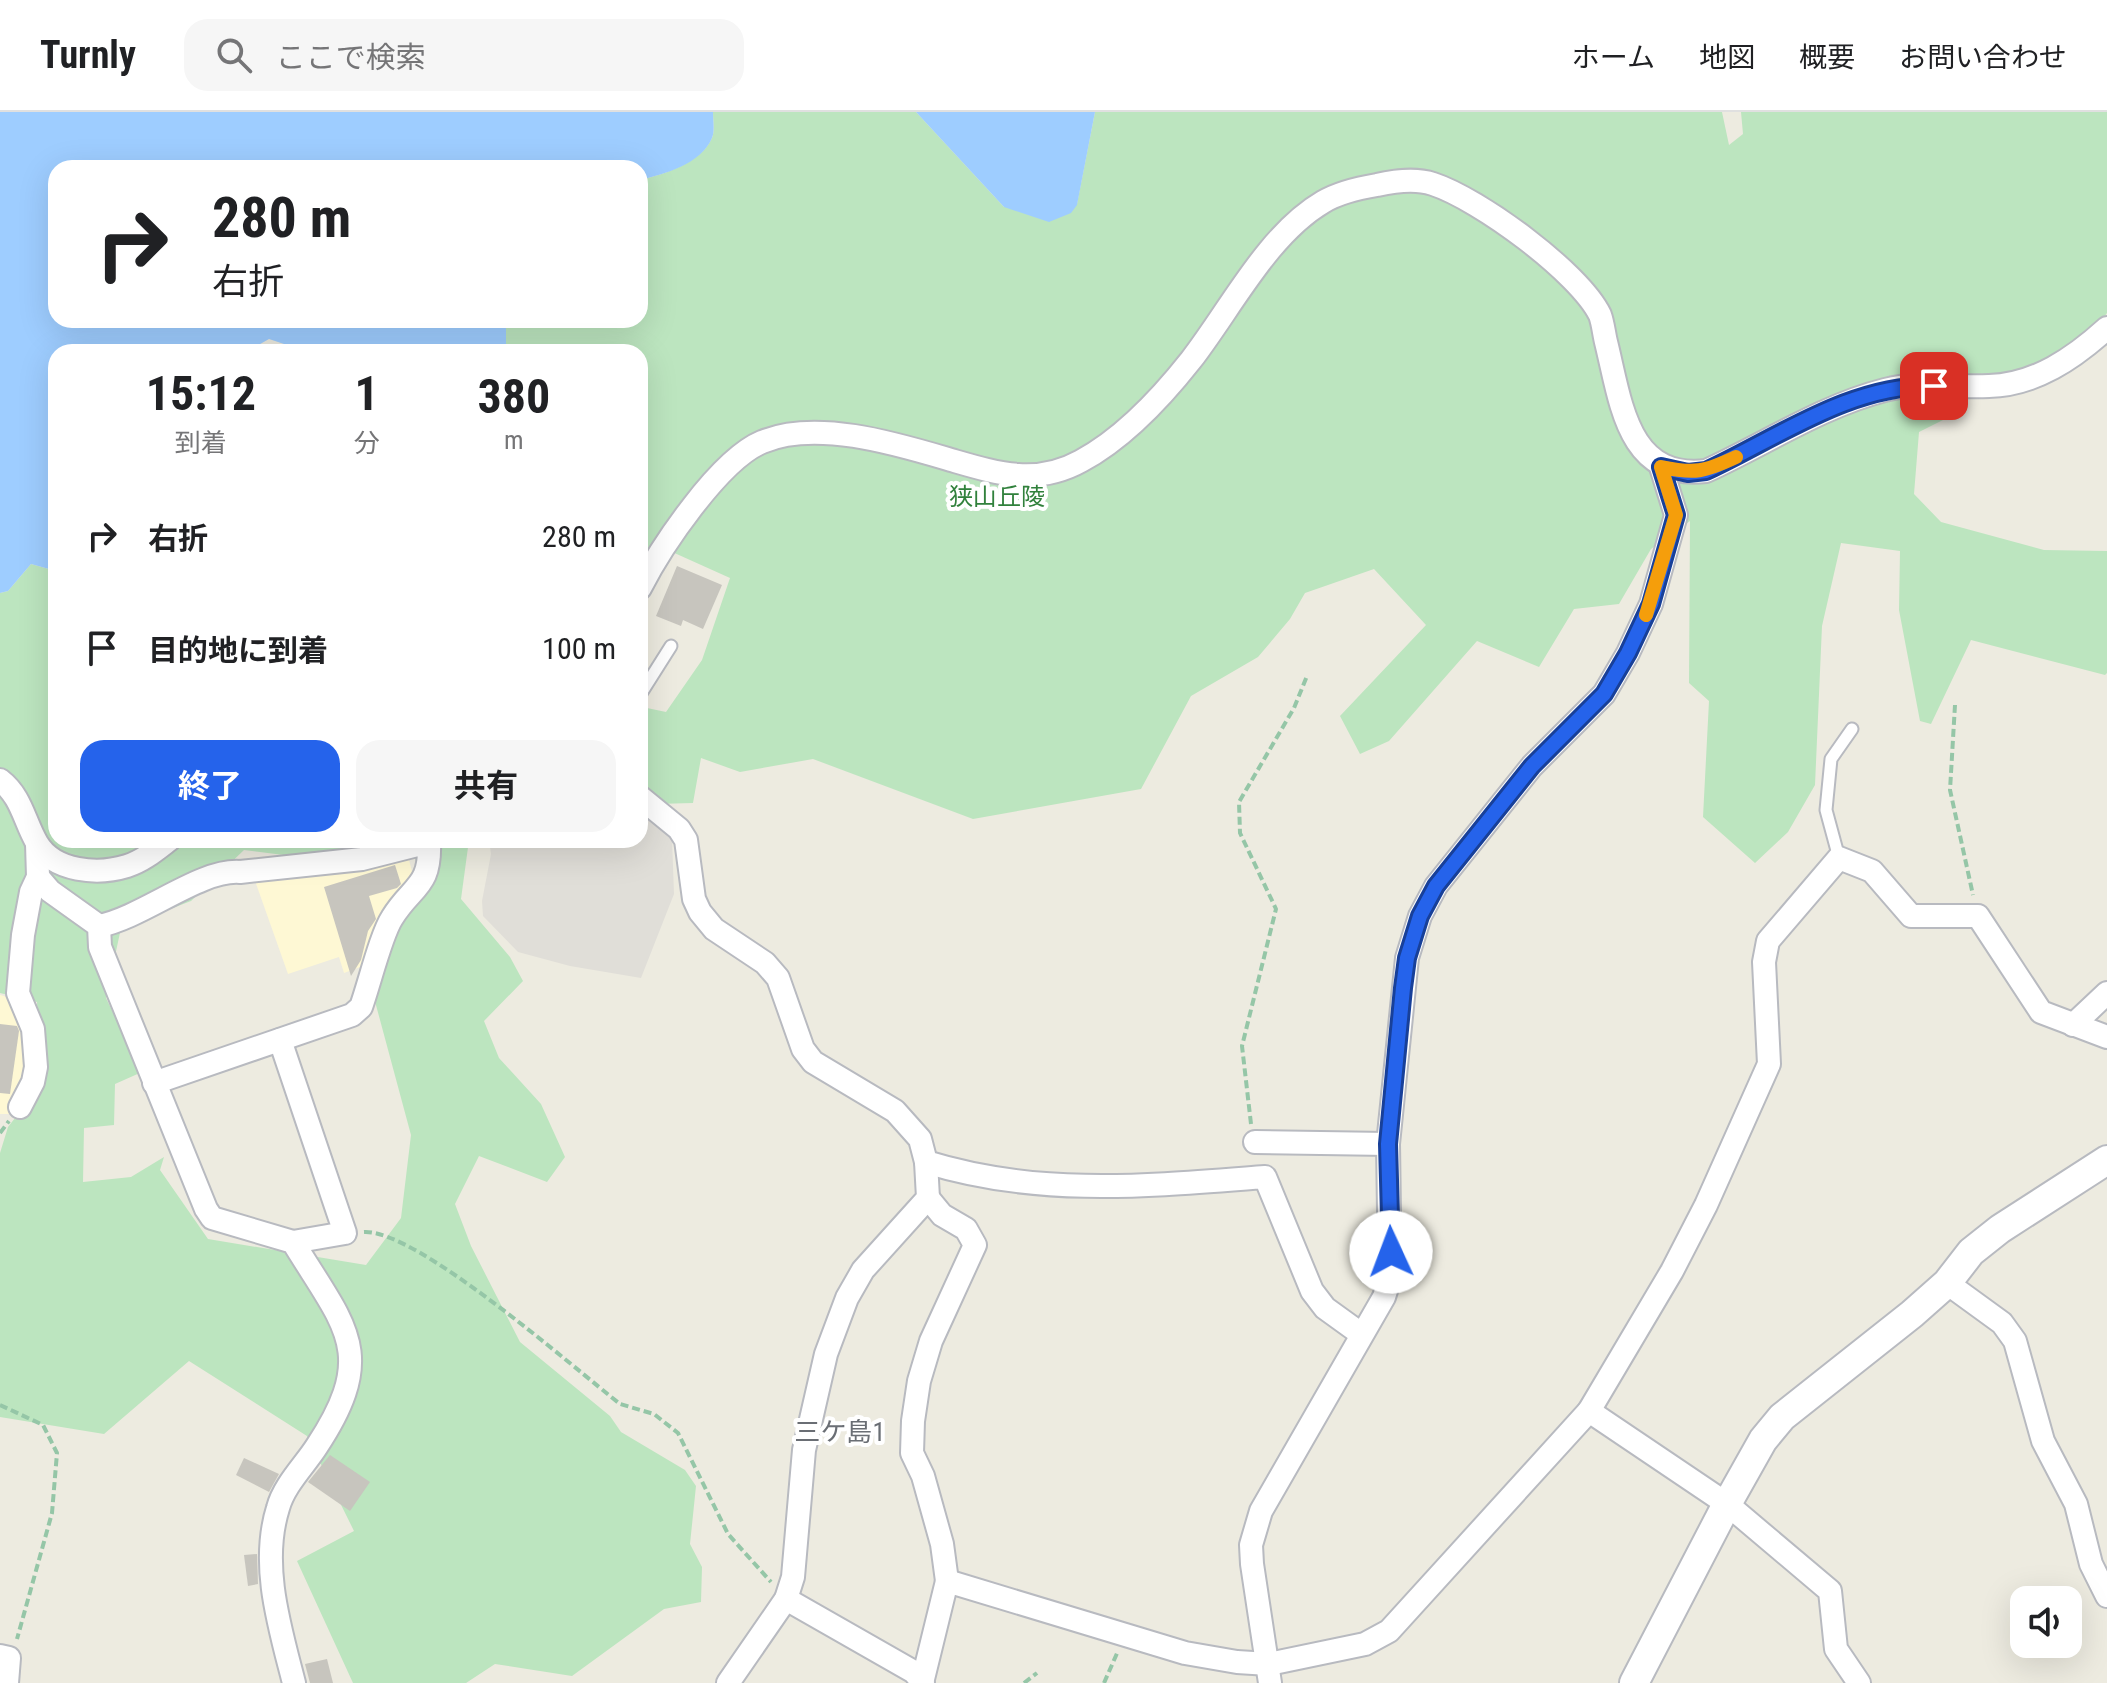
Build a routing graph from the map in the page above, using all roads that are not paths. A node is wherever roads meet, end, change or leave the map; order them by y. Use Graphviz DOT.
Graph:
graph roads {
  1 [pos="2107,328"];
  2 [pos="1661,467"];
  3 [pos="648,576"];
  4 [pos="671,646"];
  5 [pos="648,682"];
  6 [pos="1852,729"];
  7 [pos="0,780"];
  8 [pos="648,804"];
  9 [pos="37,844"];
  10 [pos="158,848"];
  11 [pos="405,848"];
  12 [pos="429,848"];
  13 [pos="1839,858"];
  14 [pos="38,877"];
  15 [pos="99,926"];
  16 [pos="2107,993"];
  17 [pos="2073,1025"];
  18 [pos="2107,1037"];
  19 [pos="280,1040"];
  20 [pos="154,1083"];
  21 [pos="20,1107"];
  22 [pos="1255,1142"];
  23 [pos="1388,1144"];
  24 [pos="2107,1160"];
  25 [pos="926,1162"];
  26 [pos="928,1198"];
  27 [pos="293,1242"];
  28 [pos="1947,1283"];
  29 [pos="1361,1334"];
  30 [pos="1589,1411"];
  31 [pos="1727,1504"];
  32 [pos="947,1581"];
  33 [pos="2107,1596"];
  34 [pos="786,1599"];
  35 [pos="5,1657"];
  36 [pos="1269,1674"];
  37 [pos="7,1683"];
  38 [pos="294,1683"];
  39 [pos="728,1683"];
  40 [pos="923,1683"];
  41 [pos="1634,1683"];
  42 [pos="1859,1683"];
  1 -- 2 [label="street"];
  2 -- 3 [label="street"];
  2 -- 23 [label="street"];
  4 -- 5 [label="lane"];
  6 -- 13 [label="lane"];
  7 -- 9 [label="street"];
  8 -- 25 [label="street"];
  9 -- 10 [label="street"];
  9 -- 14 [label="street"];
  11 -- 15 [label="street"];
  12 -- 19 [label="street"];
  13 -- 17 [label="street"];
  13 -- 30 [label="street"];
  14 -- 15 [label="street"];
  14 -- 21 [label="street"];
  15 -- 20 [label="street"];
  16 -- 17 [label="street"];
  17 -- 18 [label="street"];
  19 -- 20 [label="street"];
  19 -- 27 [label="street"];
  20 -- 27 [label="street"];
  22 -- 23 [label="street"];
  23 -- 29 [label="street"];
  24 -- 28 [label="street"];
  25 -- 26 [label="street"];
  25 -- 29 [label="street"];
  26 -- 32 [label="street"];
  26 -- 34 [label="street"];
  27 -- 38 [label="street"];
  28 -- 31 [label="street"];
  28 -- 33 [label="street"];
  29 -- 36 [label="street"];
  30 -- 31 [label="street"];
  30 -- 36 [label="street"];
  31 -- 41 [label="street"];
  31 -- 42 [label="street"];
  32 -- 36 [label="street"];
  32 -- 40 [label="street"];
  34 -- 39 [label="street"];
  34 -- 40 [label="street"];
  35 -- 37 [label="street"];
}
